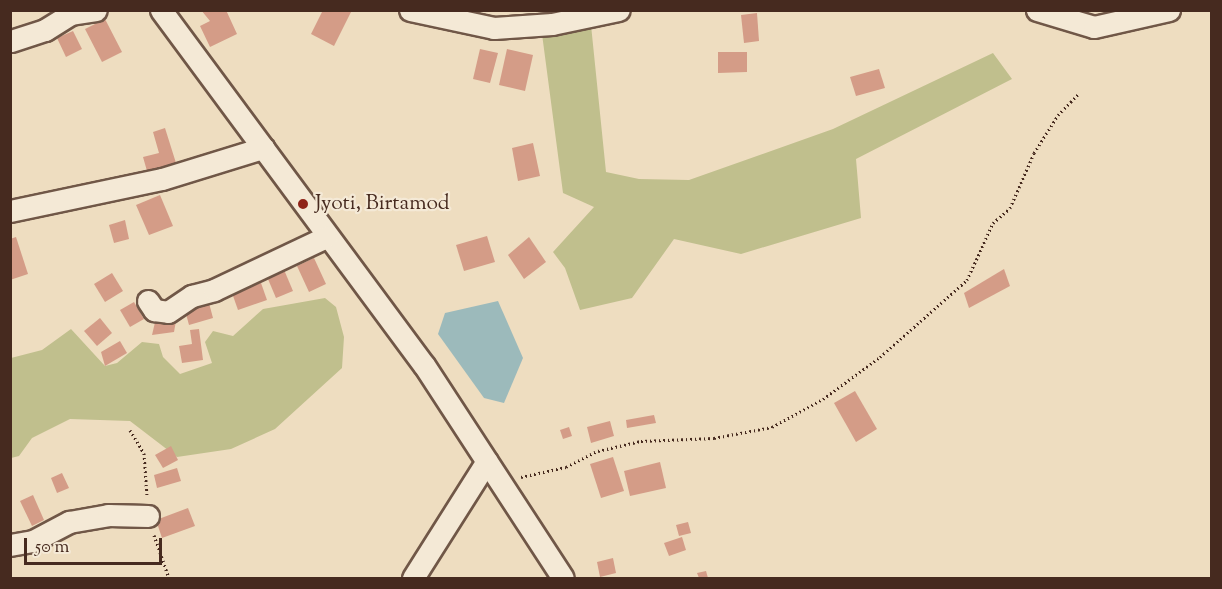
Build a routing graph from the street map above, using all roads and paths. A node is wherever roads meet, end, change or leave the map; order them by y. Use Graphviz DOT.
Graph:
graph roads {
  1 [pos="96,10"];
  2 [pos="161,10"];
  3 [pos="410,10"];
  4 [pos="619,10"];
  5 [pos="1037,10"];
  6 [pos="1169,10"];
  7 [pos="11,41"];
  8 [pos="1079,93"];
  9 [pos="263,148"];
  10 [pos="10,212"];
  11 [pos="326,237"];
  12 [pos="148,301"];
  13 [pos="130,430"];
  14 [pos="487,461"];
  15 [pos="499,479"];
  16 [pos="148,516"];
  17 [pos="10,545"];
  18 [pos="169,579"];
  19 [pos="413,579"];
  20 [pos="563,579"];
  1 -- 7 [label="street"];
  2 -- 9 [label="street"];
  3 -- 4 [label="street"];
  5 -- 6 [label="street"];
  8 -- 15 [label="path"];
  9 -- 10 [label="street"];
  9 -- 11 [label="street"];
  11 -- 12 [label="street"];
  11 -- 14 [label="street"];
  13 -- 16 [label="path"];
  14 -- 15 [label="street"];
  14 -- 19 [label="street"];
  15 -- 20 [label="street"];
  16 -- 17 [label="street"];
  16 -- 18 [label="path"];
}
